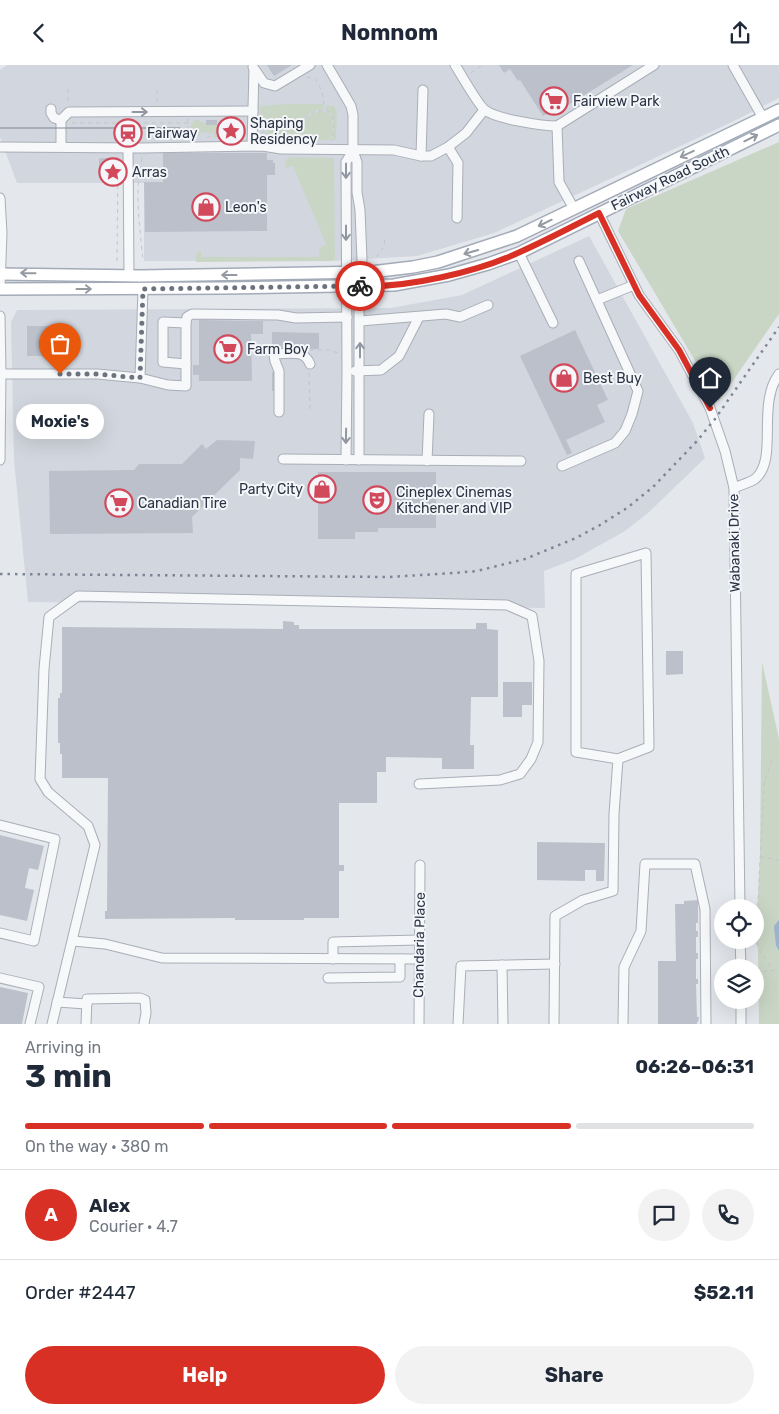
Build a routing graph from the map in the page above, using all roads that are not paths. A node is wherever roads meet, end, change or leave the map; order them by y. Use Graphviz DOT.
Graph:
graph roads {
  1 [pos="310,65"];
  2 [pos="327,65"];
  3 [pos="455,65"];
  4 [pos="654,65"];
  5 [pos="732,65"];
  6 [pos="252,67"];
  7 [pos="423,90"];
  8 [pos="52,109"];
  9 [pos="484,110"];
  10 [pos="779,110"];
  11 [pos="253,111"];
  12 [pos="762,118"];
  13 [pos="62,120"];
  14 [pos="779,125"];
  15 [pos="557,126"];
  16 [pos="61,146"];
  17 [pos="252,146"];
  18 [pos="0,147"];
  19 [pos="128,147"];
  20 [pos="448,147"];
  21 [pos="353,151"];
  22 [pos="420,156"];
  23 [pos="0,198"];
  24 [pos="574,209"];
  25 [pos="599,213"];
  26 [pos="457,219"];
  27 [pos="519,253"];
  28 [pos="579,261"];
  29 [pos="362,272"];
  30 [pos="346,273"];
  31 [pos="0,274"];
  32 [pos="129,275"];
  33 [pos="634,285"];
  34 [pos="346,286"];
  35 [pos="361,286"];
  36 [pos="0,288"];
  37 [pos="143,289"];
  38 [pos="597,300"];
  39 [pos="488,305"];
  40 [pos="0,316"];
  41 [pos="347,317"];
  42 [pos="419,317"];
  43 [pos="360,321"];
  44 [pos="186,323"];
  45 [pos="553,323"];
  46 [pos="186,364"];
  47 [pos="310,364"];
  48 [pos="347,371"];
  49 [pos="360,371"];
  50 [pos="1,374"];
  51 [pos="779,374"];
  52 [pos="140,378"];
  53 [pos="277,412"];
  54 [pos="428,414"];
  55 [pos="0,433"];
  56 [pos="0,459"];
  57 [pos="283,459"];
  58 [pos="346,460"];
  59 [pos="359,460"];
  60 [pos="426,461"];
  61 [pos="521,461"];
  62 [pos="562,466"];
  63 [pos="734,488"];
  64 [pos="618,759"];
  65 [pos="419,784"];
  66 [pos="0,825"];
  67 [pos="420,865"];
  68 [pos="740,899"];
  69 [pos="0,933"];
  70 [pos="419,940"];
  71 [pos="73,941"];
  72 [pos="333,959"];
  73 [pos="400,959"];
  74 [pos="419,959"];
  75 [pos="555,964"];
  76 [pos="502,965"];
  77 [pos="0,978"];
  78 [pos="328,978"];
  79 [pos="57,1002"];
  80 [pos="87,1004"];
  81 [pos="741,1009"];
  82 [pos="30,1024"];
  83 [pos="52,1024"];
  84 [pos="86,1024"];
  85 [pos="144,1024"];
  86 [pos="418,1024"];
  87 [pos="458,1024"];
  88 [pos="503,1024"];
  89 [pos="554,1024"];
  90 [pos="622,1024"];
  91 [pos="706,1024"];
  92 [pos="740,1024"];
  1 -- 6 [label="street"];
  2 -- 21 [label="street"];
  3 -- 9 [label="street"];
  4 -- 15 [label="street"];
  5 -- 12 [label="street"];
  6 -- 11 [label="street"];
  7 -- 22 [label="street"];
  8 -- 13 [label="street"];
  9 -- 15 [label="street"];
  9 -- 20 [label="street"];
  10 -- 12 [label="main road, Fairway Road South"];
  13 -- 11 [label="street, one-way"];
  11 -- 17 [label="street"];
  12 -- 24 [label="main road, Fairway Road South, one-way"];
  13 -- 16 [label="street"];
  25 -- 14 [label="main road, Fairway Road South, one-way"];
  15 -- 24 [label="street"];
  16 -- 18 [label="street"];
  16 -- 19 [label="street"];
  17 -- 19 [label="street"];
  17 -- 21 [label="street"];
  19 -- 32 [label="street"];
  20 -- 22 [label="street"];
  20 -- 26 [label="street"];
  21 -- 22 [label="street"];
  21 -- 29 [label="street"];
  21 -- 30 [label="street, one-way"];
  23 -- 31 [label="street"];
  24 -- 29 [label="main road, Fairway Road South, one-way"];
  25 -- 27 [label="main road, Fairway Road South"];
  25 -- 33 [label="street, Wabanaki Drive"];
  27 -- 35 [label="main road, Fairway Road South"];
  27 -- 45 [label="street"];
  28 -- 38 [label="street"];
  29 -- 30 [label="main road, Fairway Road South"];
  29 -- 35 [label="street"];
  30 -- 32 [label="main road, Fairway Road South, one-way"];
  30 -- 34 [label="street"];
  32 -- 31 [label="main road, Fairway Road South, one-way"];
  31 -- 36 [label="street"];
  33 -- 38 [label="street"];
  33 -- 63 [label="street, Wabanaki Drive"];
  34 -- 35 [label="main road, Fairway Road South"];
  34 -- 37 [label="main road, Fairway Road South"];
  34 -- 41 [label="street"];
  35 -- 43 [label="street"];
  36 -- 37 [label="main road, Fairway Road South, one-way"];
  37 -- 52 [label="street"];
  38 -- 62 [label="street"];
  39 -- 42 [label="street"];
  40 -- 50 [label="street"];
  41 -- 44 [label="street"];
  41 -- 48 [label="street"];
  42 -- 43 [label="street"];
  42 -- 49 [label="street"];
  49 -- 43 [label="street, one-way"];
  44 -- 46 [label="street"];
  44 -- 46 [label="street"];
  46 -- 52 [label="street"];
  47 -- 53 [label="street"];
  48 -- 49 [label="street"];
  48 -- 58 [label="street, one-way"];
  49 -- 59 [label="street"];
  50 -- 52 [label="street"];
  50 -- 55 [label="street"];
  51 -- 63 [label="street"];
  54 -- 60 [label="street"];
  55 -- 56 [label="street"];
  57 -- 58 [label="street"];
  58 -- 59 [label="street"];
  59 -- 60 [label="street"];
  60 -- 61 [label="street"];
  63 -- 68 [label="street, Wabanaki Drive"];
  64 -- 64 [label="street"];
  64 -- 75 [label="street"];
  65 -- 71 [label="street"];
  66 -- 69 [label="street"];
  67 -- 70 [label="street, Chandaria Place"];
  70 -- 72 [label="street"];
  70 -- 74 [label="street, Chandaria Place"];
  71 -- 72 [label="street"];
  71 -- 79 [label="street"];
  72 -- 73 [label="street"];
  73 -- 74 [label="street"];
  73 -- 78 [label="street"];
  74 -- 86 [label="street, Chandaria Place"];
  75 -- 76 [label="street"];
  75 -- 89 [label="street"];
  76 -- 87 [label="street"];
  76 -- 88 [label="street"];
  77 -- 82 [label="street"];
  79 -- 80 [label="street"];
  79 -- 83 [label="street"];
  80 -- 84 [label="street"];
  80 -- 85 [label="street"];
  81 -- 92 [label="street"];
  90 -- 91 [label="street"];
}
